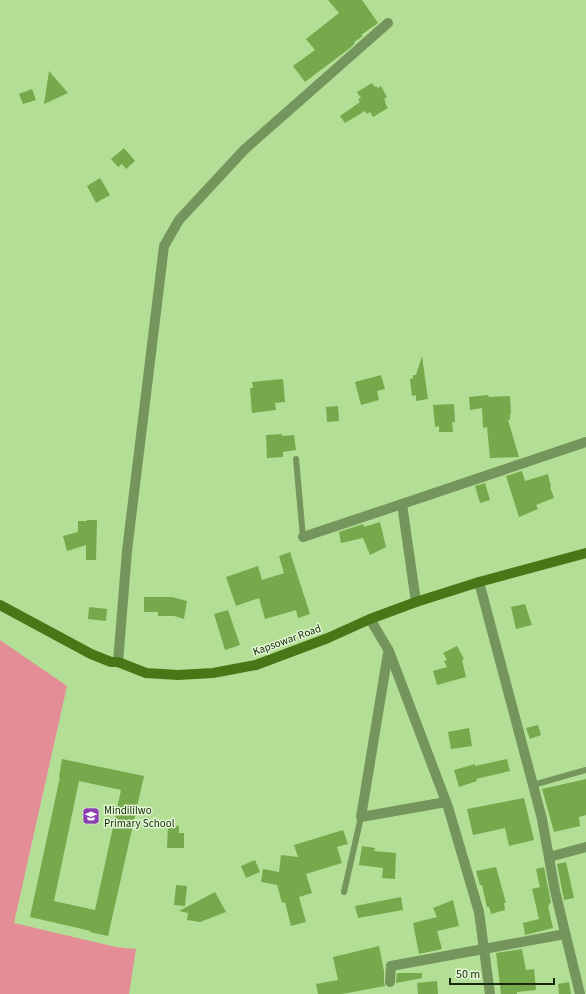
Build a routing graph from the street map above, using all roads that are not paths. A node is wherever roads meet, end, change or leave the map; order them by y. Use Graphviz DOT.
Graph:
graph roads {
  1 [pos="388,23"];
  2 [pos="586,442"];
  3 [pos="296,459"];
  4 [pos="402,504"];
  5 [pos="303,537"];
  6 [pos="586,553"];
  7 [pos="479,582"];
  8 [pos="416,602"];
  9 [pos="0,605"];
  10 [pos="370,619"];
  11 [pos="388,651"];
  12 [pos="118,662"];
  13 [pos="586,770"];
  14 [pos="533,785"];
  15 [pos="446,802"];
  16 [pos="361,817"];
  17 [pos="586,847"];
  18 [pos="549,857"];
  19 [pos="344,892"];
  20 [pos="565,934"];
  21 [pos="485,949"];
  22 [pos="390,982"];
  23 [pos="490,994"];
  24 [pos="580,994"];
  1 -- 12 [label="street"];
  2 -- 4 [label="street"];
  3 -- 5 [label="lane"];
  4 -- 5 [label="street"];
  4 -- 8 [label="street"];
  6 -- 7 [label="main road, Kapsowar Road"];
  7 -- 8 [label="main road, Kapsowar Road"];
  7 -- 14 [label="street"];
  8 -- 10 [label="main road, Kapsowar Road"];
  9 -- 12 [label="main road, Kapsowar Road"];
  10 -- 11 [label="street"];
  10 -- 12 [label="main road, Kapsowar Road"];
  11 -- 15 [label="street"];
  11 -- 16 [label="street"];
  13 -- 14 [label="lane"];
  14 -- 18 [label="street"];
  15 -- 16 [label="street"];
  15 -- 21 [label="street"];
  16 -- 19 [label="lane"];
  17 -- 18 [label="street"];
  18 -- 20 [label="street"];
  20 -- 21 [label="street"];
  20 -- 24 [label="street"];
  21 -- 22 [label="street"];
  21 -- 23 [label="street"];
}
